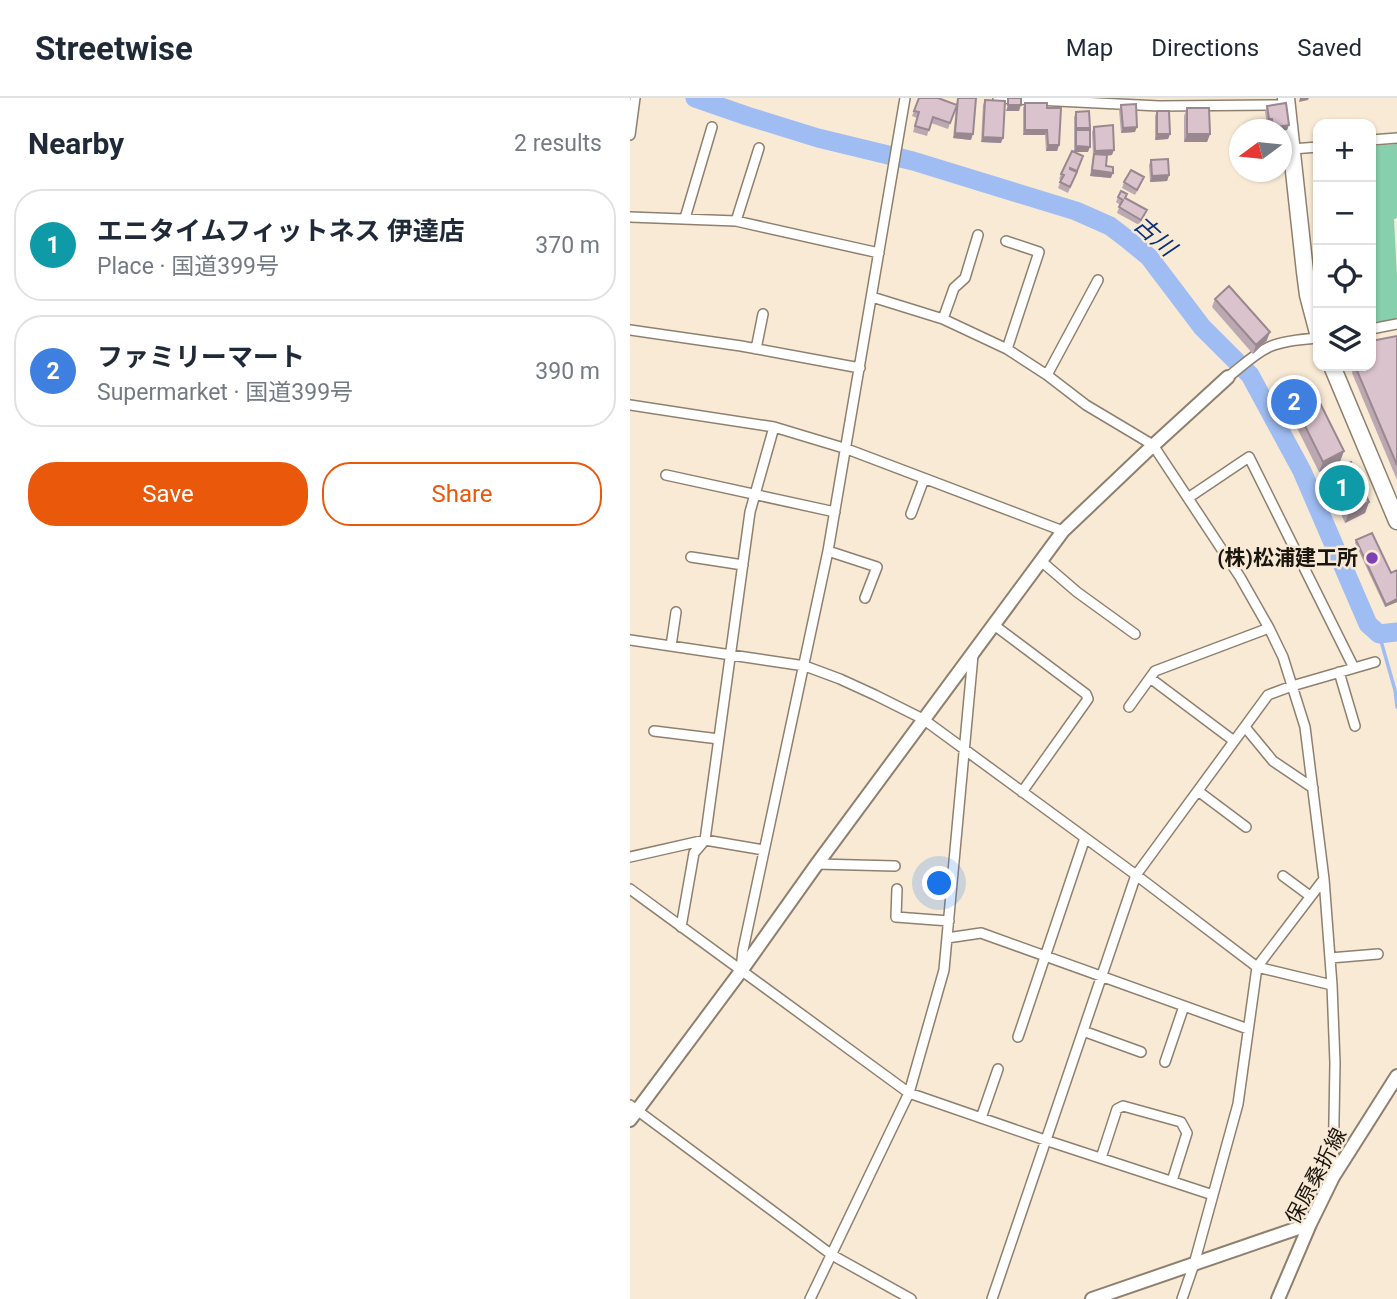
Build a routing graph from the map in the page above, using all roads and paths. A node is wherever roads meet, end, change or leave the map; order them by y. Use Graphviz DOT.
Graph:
graph roads {
  1 [pos="635,98"];
  2 [pos="905,98"];
  3 [pos="998,98"];
  4 [pos="1009,98"];
  5 [pos="1287,102"];
  6 [pos="712,127"];
  7 [pos="630,135"];
  8 [pos="1397,138"];
  9 [pos="1376,140"];
  10 [pos="1313,147"];
  11 [pos="759,148"];
  12 [pos="1292,149"];
  13 [pos="630,217"];
  14 [pos="685,218"];
  15 [pos="736,220"];
  16 [pos="978,235"];
  17 [pos="1006,241"];
  18 [pos="879,253"];
  19 [pos="1098,280"];
  20 [pos="872,297"];
  21 [pos="763,314"];
  22 [pos="1313,315"];
  23 [pos="943,318"];
  24 [pos="1397,324"];
  25 [pos="1376,328"];
  26 [pos="630,330"];
  27 [pos="1313,337"];
  28 [pos="756,349"];
  29 [pos="1007,349"];
  30 [pos="860,368"];
  31 [pos="1334,371"];
  32 [pos="1046,375"];
  33 [pos="1228,377"];
  34 [pos="630,405"];
  35 [pos="774,427"];
  36 [pos="1153,445"];
  37 [pos="847,449"];
  38 [pos="666,475"];
  39 [pos="924,479"];
  40 [pos="755,495"];
  41 [pos="1188,498"];
  42 [pos="835,512"];
  43 [pos="911,514"];
  44 [pos="1397,521"];
  45 [pos="1063,531"];
  46 [pos="828,551"];
  47 [pos="691,557"];
  48 [pos="1041,561"];
  49 [pos="743,565"];
  50 [pos="865,598"];
  51 [pos="676,612"];
  52 [pos="994,625"];
  53 [pos="1269,628"];
  54 [pos="1135,634"];
  55 [pos="630,640"];
  56 [pos="671,646"];
  57 [pos="974,653"];
  58 [pos="730,655"];
  59 [pos="1375,662"];
  60 [pos="805,666"];
  61 [pos="1354,668"];
  62 [pos="1339,672"];
  63 [pos="1150,678"];
  64 [pos="1292,686"];
  65 [pos="1129,707"];
  66 [pos="923,719"];
  67 [pos="1355,726"];
  68 [pos="1245,727"];
  69 [pos="654,730"];
  70 [pos="719,739"];
  71 [pos="1234,741"];
  72 [pos="965,751"];
  73 [pos="1313,788"];
  74 [pos="1198,791"];
  75 [pos="1022,792"];
  76 [pos="1246,827"];
  77 [pos="1085,838"];
  78 [pos="705,840"];
  79 [pos="764,850"];
  80 [pos="630,857"];
  81 [pos="817,864"];
  82 [pos="895,866"];
  83 [pos="1136,875"];
  84 [pos="1283,876"];
  85 [pos="1324,879"];
  86 [pos="630,889"];
  87 [pos="897,889"];
  88 [pos="1310,897"];
  89 [pos="949,921"];
  90 [pos="681,928"];
  91 [pos="947,939"];
  92 [pos="1378,954"];
  93 [pos="1045,956"];
  94 [pos="1330,958"];
  95 [pos="1257,967"];
  96 [pos="741,971"];
  97 [pos="1101,976"];
  98 [pos="1332,985"];
  99 [pos="1184,1006"];
  100 [pos="1248,1029"];
  101 [pos="1083,1031"];
  102 [pos="1018,1037"];
  103 [pos="1141,1052"];
  104 [pos="1166,1062"];
  105 [pos="998,1069"];
  106 [pos="1397,1076"];
  107 [pos="909,1093"];
  108 [pos="632,1112"];
  109 [pos="981,1118"];
  110 [pos="1045,1140"];
  111 [pos="1101,1158"];
  112 [pos="1333,1177"];
  113 [pos="1172,1181"];
  114 [pos="1213,1195"];
  115 [pos="1310,1224"];
  116 [pos="832,1255"];
  117 [pos="1194,1264"];
  118 [pos="810,1299"];
  119 [pos="911,1299"];
  120 [pos="992,1299"];
  121 [pos="1092,1299"];
  122 [pos="1182,1299"];
  123 [pos="1278,1299"];
  1 -- 7 [label="street"];
  2 -- 18 [label="street"];
  3 -- 4 [label="street"];
  4 -- 5 [label="street"];
  6 -- 14 [label="street"];
  8 -- 9 [label="street"];
  10 -- 12 [label="street"];
  11 -- 15 [label="street"];
  12 -- 22 [label="highway"];
  13 -- 14 [label="street"];
  14 -- 15 [label="street"];
  15 -- 18 [label="street"];
  16 -- 23 [label="street"];
  17 -- 29 [label="street"];
  18 -- 20 [label="street"];
  19 -- 32 [label="street"];
  20 -- 23 [label="street"];
  20 -- 30 [label="street"];
  21 -- 28 [label="street"];
  23 -- 29 [label="street"];
  24 -- 25 [label="street"];
  26 -- 28 [label="street"];
  27 -- 33 [label="street"];
  28 -- 30 [label="street"];
  29 -- 32 [label="street"];
  30 -- 37 [label="street"];
  31 -- 44 [label="highway"];
  32 -- 36 [label="street"];
  33 -- 36 [label="street"];
  34 -- 35 [label="street"];
  35 -- 37 [label="street"];
  35 -- 40 [label="street"];
  36 -- 41 [label="street"];
  36 -- 45 [label="street"];
  37 -- 39 [label="street"];
  37 -- 42 [label="street"];
  38 -- 40 [label="street"];
  39 -- 43 [label="street"];
  39 -- 45 [label="street"];
  40 -- 42 [label="street"];
  40 -- 49 [label="street"];
  41 -- 53 [label="street"];
  41 -- 61 [label="street"];
  42 -- 46 [label="street"];
  45 -- 48 [label="street"];
  46 -- 50 [label="street"];
  46 -- 60 [label="street"];
  47 -- 49 [label="street"];
  48 -- 52 [label="street"];
  48 -- 54 [label="street"];
  49 -- 58 [label="street"];
  51 -- 56 [label="street"];
  52 -- 57 [label="street"];
  52 -- 75 [label="street"];
  53 -- 63 [label="street"];
  53 -- 64 [label="street"];
  55 -- 56 [label="street"];
  56 -- 58 [label="street"];
  57 -- 66 [label="street"];
  57 -- 72 [label="street"];
  58 -- 60 [label="street"];
  58 -- 70 [label="street"];
  59 -- 61 [label="street"];
  60 -- 66 [label="street"];
  60 -- 79 [label="street"];
  61 -- 62 [label="street"];
  62 -- 64 [label="street"];
  62 -- 67 [label="street"];
  63 -- 65 [label="street"];
  63 -- 71 [label="street"];
  64 -- 68 [label="street"];
  64 -- 73 [label="street"];
  66 -- 72 [label="street"];
  66 -- 81 [label="street"];
  68 -- 71 [label="street"];
  68 -- 73 [label="street"];
  69 -- 70 [label="street"];
  70 -- 78 [label="street"];
  71 -- 74 [label="street"];
  72 -- 75 [label="street"];
  72 -- 89 [label="street"];
  73 -- 85 [label="street"];
  74 -- 76 [label="street"];
  74 -- 83 [label="street"];
  75 -- 77 [label="street"];
  77 -- 83 [label="street"];
  77 -- 93 [label="street"];
  78 -- 79 [label="street"];
  78 -- 80 [label="street"];
  78 -- 90 [label="street"];
  79 -- 96 [label="street"];
  81 -- 82 [label="street"];
  81 -- 96 [label="street"];
  83 -- 95 [label="street"];
  83 -- 97 [label="street"];
  84 -- 88 [label="street"];
  85 -- 88 [label="street"];
  85 -- 94 [label="street"];
  86 -- 90 [label="street"];
  87 -- 89 [label="street"];
  88 -- 95 [label="street"];
  89 -- 91 [label="street"];
  90 -- 96 [label="street"];
  91 -- 93 [label="street"];
  91 -- 107 [label="street"];
  92 -- 94 [label="street"];
  93 -- 97 [label="street"];
  93 -- 102 [label="street"];
  94 -- 98 [label="street"];
  95 -- 98 [label="street"];
  95 -- 100 [label="street"];
  96 -- 107 [label="street"];
  96 -- 108 [label="street"];
  97 -- 99 [label="street"];
  97 -- 101 [label="street"];
  98 -- 112 [label="street"];
  99 -- 100 [label="street"];
  99 -- 104 [label="street"];
  100 -- 114 [label="street"];
  101 -- 103 [label="street"];
  101 -- 110 [label="street"];
  105 -- 109 [label="street"];
  106 -- 112 [label="street, 保原桑折線"];
  107 -- 109 [label="street"];
  107 -- 116 [label="street"];
  108 -- 116 [label="street"];
  109 -- 110 [label="street"];
  110 -- 111 [label="street"];
  110 -- 120 [label="street"];
  111 -- 113 [label="street"];
  111 -- 113 [label="street"];
  112 -- 115 [label="street, 保原桑折線"];
  113 -- 114 [label="street"];
  114 -- 117 [label="street"];
  115 -- 117 [label="street"];
  115 -- 123 [label="street, 保原桑折線"];
  116 -- 118 [label="street"];
  116 -- 119 [label="street"];
  117 -- 121 [label="street"];
  117 -- 122 [label="street"];
}
